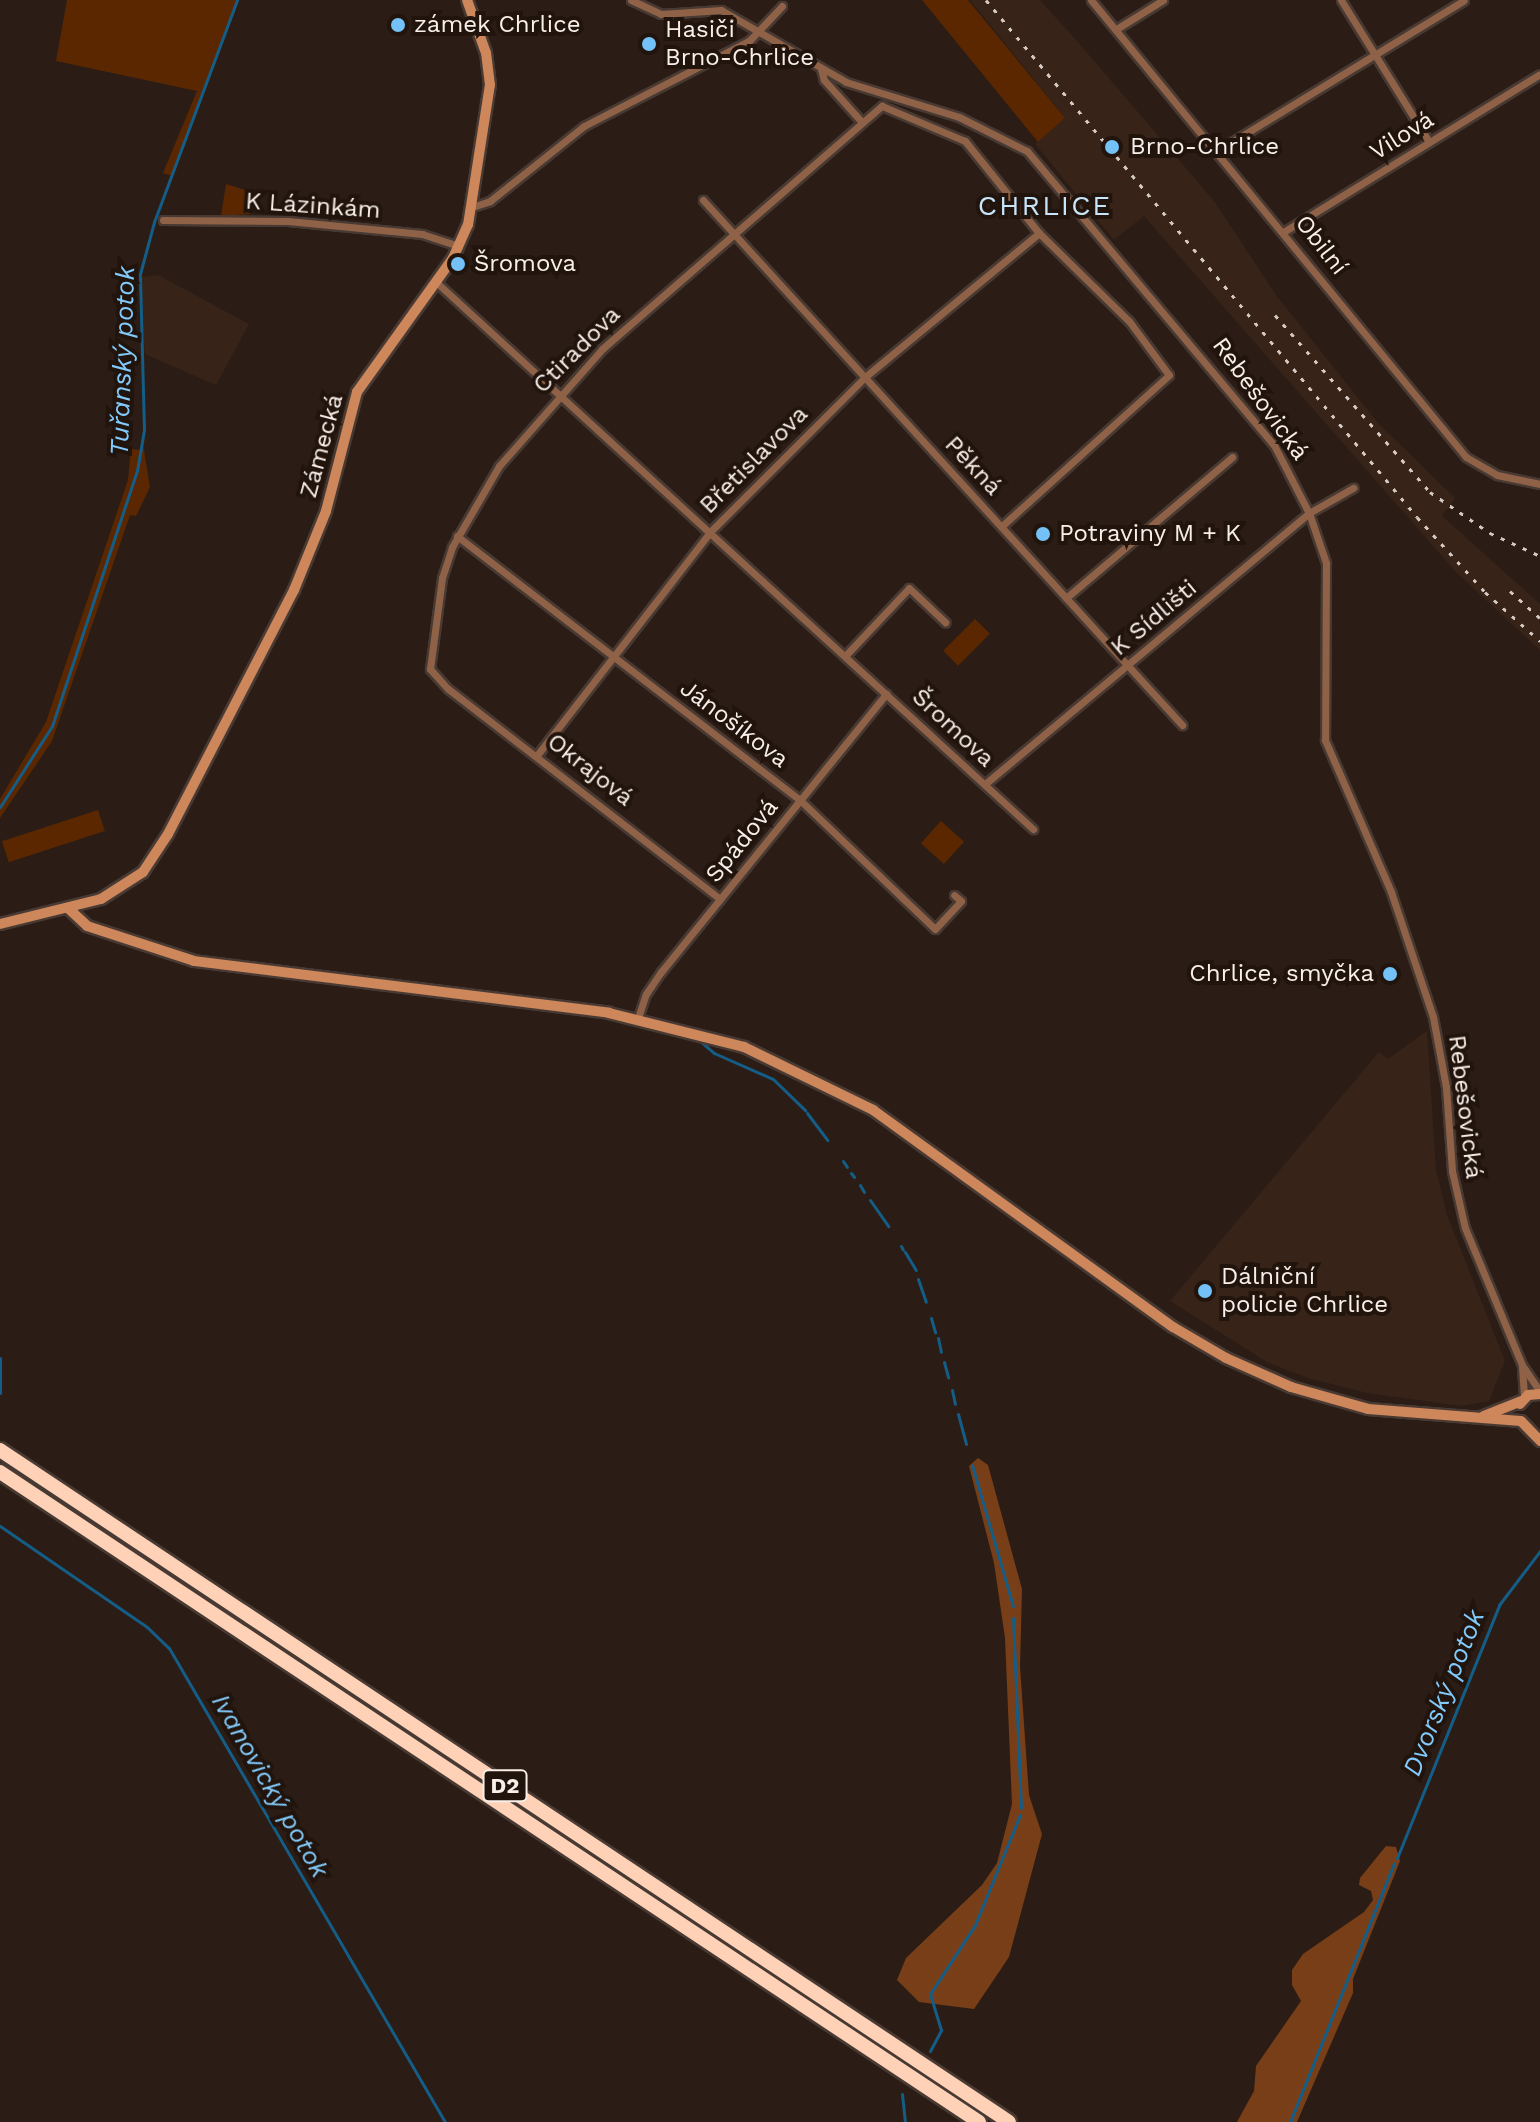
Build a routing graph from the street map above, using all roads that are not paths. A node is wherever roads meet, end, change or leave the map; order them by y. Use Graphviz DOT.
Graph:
graph roads {
  1 [pos="467,0"];
  2 [pos="631,0"];
  3 [pos="700,0"];
  4 [pos="1091,0"];
  5 [pos="1163,0"];
  6 [pos="1341,0"];
  7 [pos="1464,0"];
  8 [pos="706,4"];
  9 [pos="782,6"];
  10 [pos="1118,28"];
  11 [pos="757,31"];
  12 [pos="1375,55"];
  13 [pos="821,69"];
  14 [pos="1540,74"];
  15 [pos="862,122"];
  16 [pos="1429,142"];
  17 [pos="1217,151"];
  18 [pos="703,200"];
  19 [pos="472,207"];
  20 [pos="163,220"];
  21 [pos="1285,231"];
  22 [pos="735,233"];
  23 [pos="1039,233"];
  24 [pos="459,246"];
  25 [pos="436,282"];
  26 [pos="865,377"];
  27 [pos="560,393"];
  28 [pos="1232,457"];
  29 [pos="1540,484"];
  30 [pos="1353,488"];
  31 [pos="1309,513"];
  32 [pos="1002,526"];
  33 [pos="710,532"];
  34 [pos="457,536"];
  35 [pos="1066,598"];
  36 [pos="945,622"];
  37 [pos="845,656"];
  38 [pos="613,657"];
  39 [pos="1128,666"];
  40 [pos="433,675"];
  41 [pos="886,694"];
  42 [pos="1182,725"];
  43 [pos="538,754"];
  44 [pos="985,784"];
  45 [pos="801,801"];
  46 [pos="1033,829"];
  47 [pos="954,895"];
  48 [pos="720,899"];
  49 [pos="68,908"];
  50 [pos="0,924"];
  51 [pos="638,1018"];
  52 [pos="1522,1365"];
  53 [pos="1540,1393"];
  54 [pos="1522,1400"];
  55 [pos="1475,1419"];
  56 [pos="1530,1426"];
  57 [pos="1540,1441"];
  58 [pos="0,1450"];
  59 [pos="0,1472"];
  60 [pos="979,2122"];
  61 [pos="1009,2122"];
  1 -- 19 [label="street, Zámecká"];
  2 -- 8 [label="street, Rebešovická"];
  3 -- 8 [label="street"];
  4 -- 10 [label="street, Obilní"];
  5 -- 10 [label="street"];
  6 -- 12 [label="street"];
  7 -- 12 [label="street"];
  8 -- 11 [label="street, Rebešovická"];
  9 -- 11 [label="street"];
  10 -- 17 [label="street, Obilní"];
  11 -- 13 [label="street, Rebešovická"];
  11 -- 19 [label="street"];
  12 -- 16 [label="street"];
  12 -- 17 [label="street"];
  13 -- 15 [label="street"];
  13 -- 31 [label="street, Rebešovická"];
  14 -- 16 [label="street, Vilová"];
  15 -- 22 [label="street, Ctiradova"];
  15 -- 23 [label="street"];
  16 -- 21 [label="street, Vilová"];
  17 -- 21 [label="street, Obilní"];
  18 -- 22 [label="street, Pěkná"];
  19 -- 24 [label="street, Zámecká"];
  20 -- 24 [label="street, K Lázinkám"];
  21 -- 29 [label="street, Obilní"];
  22 -- 26 [label="street, Pěkná"];
  22 -- 27 [label="street, Ctiradova"];
  23 -- 26 [label="street, Břetislavova"];
  23 -- 32 [label="street"];
  24 -- 25 [label="street, Zámecká"];
  25 -- 27 [label="street, Šromova"];
  25 -- 49 [label="street, Zámecká"];
  26 -- 32 [label="street, Pěkná"];
  26 -- 33 [label="street, Břetislavova"];
  27 -- 33 [label="street, Šromova"];
  27 -- 34 [label="street, Ctiradova"];
  28 -- 35 [label="street"];
  30 -- 31 [label="street, K Sídlišti"];
  31 -- 39 [label="street, K Sídlišti"];
  31 -- 52 [label="street, Rebešovická"];
  32 -- 35 [label="street, Pěkná"];
  33 -- 37 [label="street, Šromova"];
  33 -- 38 [label="street, Břetislavova"];
  34 -- 38 [label="street, Jánošíkova"];
  34 -- 40 [label="street, Ctiradova"];
  35 -- 39 [label="street, Pěkná"];
  36 -- 37 [label="street"];
  37 -- 41 [label="street, Šromova"];
  38 -- 43 [label="street, Břetislavova"];
  38 -- 45 [label="street, Jánošíkova"];
  39 -- 42 [label="street, Pěkná"];
  39 -- 44 [label="street, K Sídlišti"];
  40 -- 43 [label="street, Okrajová"];
  41 -- 44 [label="street, Šromova"];
  41 -- 45 [label="street, Spádová"];
  43 -- 48 [label="street, Okrajová"];
  44 -- 46 [label="street, Šromova"];
  45 -- 47 [label="street, Jánošíkova"];
  45 -- 48 [label="street, Spádová"];
  48 -- 51 [label="street, Spádová"];
  49 -- 50 [label="street, Zámecká"];
  49 -- 51 [label="street"];
  51 -- 55 [label="street"];
  52 -- 53 [label="street, Rebešovická"];
  52 -- 54 [label="street, Rebešovická"];
  53 -- 54 [label="street"];
  54 -- 55 [label="street"];
  54 -- 56 [label="street"];
  55 -- 56 [label="street"];
  56 -- 57 [label="street"];
  58 -- 61 [label="highway, D2"];
  59 -- 60 [label="highway, D2"];
}
